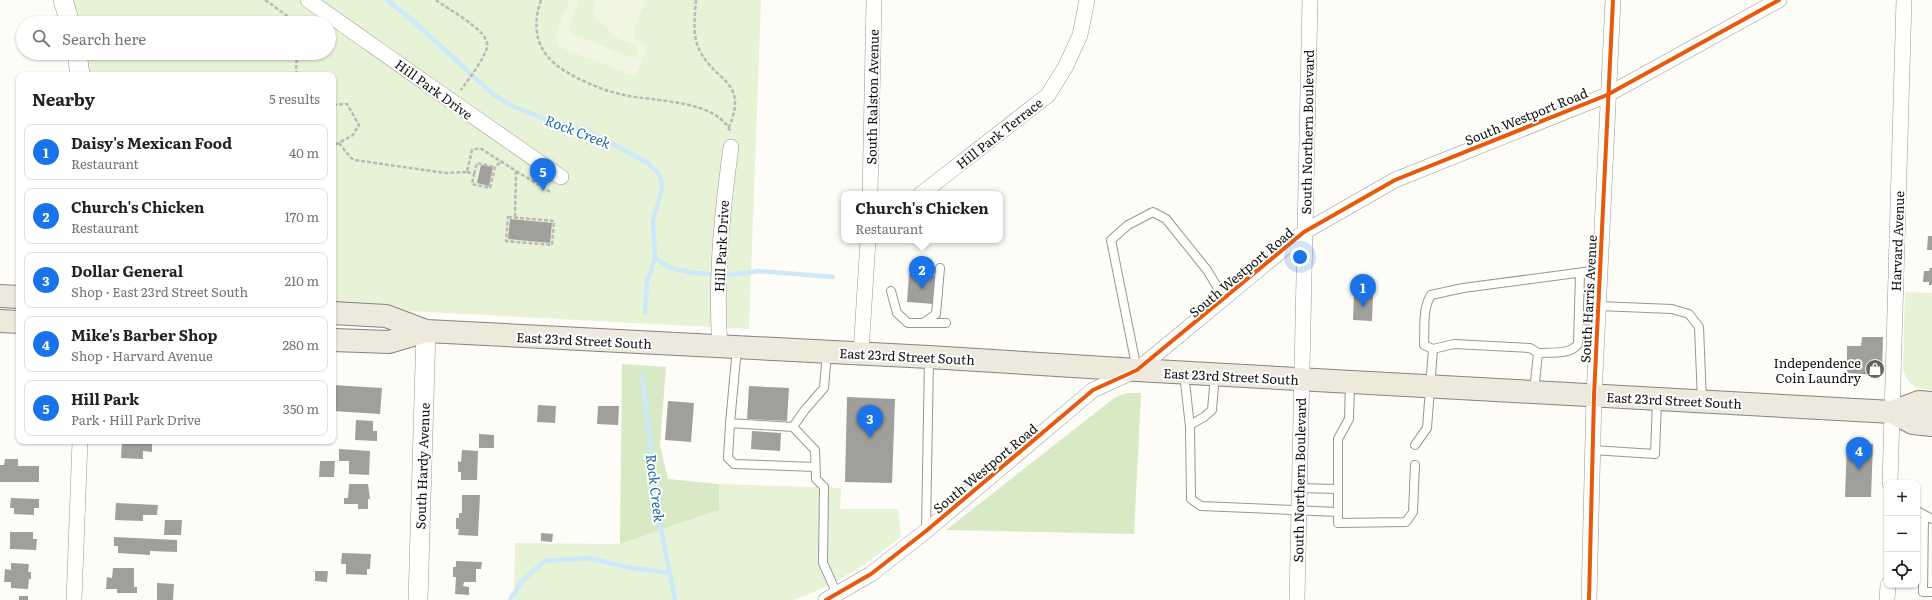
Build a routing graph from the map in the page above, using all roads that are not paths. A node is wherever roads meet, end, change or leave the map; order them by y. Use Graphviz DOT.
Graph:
graph roads {
  1 [pos="63,0"];
  2 [pos="308,0"];
  3 [pos="874,0"];
  4 [pos="1087,0"];
  5 [pos="1310,0"];
  6 [pos="1613,0"];
  7 [pos="1779,0"];
  8 [pos="1904,0"];
  9 [pos="68,16"];
  10 [pos="331,16"];
  11 [pos="336,20"];
  12 [pos="78,60"];
  13 [pos="80,72"];
  14 [pos="1607,94"];
  15 [pos="730,147"];
  16 [pos="561,177"];
  17 [pos="870,191"];
  18 [pos="925,191"];
  19 [pos="1304,232"];
  20 [pos="868,243"];
  21 [pos="940,268"];
  22 [pos="1599,270"];
  23 [pos="1580,273"];
  24 [pos="891,291"];
  25 [pos="0,296"];
  26 [pos="16,297"];
  27 [pos="1224,298"];
  28 [pos="1598,306"];
  29 [pos="336,313"];
  30 [pos="0,321"];
  31 [pos="16,322"];
  32 [pos="923,323"];
  33 [pos="946,323"];
  34 [pos="1579,329"];
  35 [pos="1597,330"];
  36 [pos="426,331"];
  37 [pos="336,340"];
  38 [pos="729,347"];
  39 [pos="1433,349"];
  40 [pos="827,352"];
  41 [pos="861,353"];
  42 [pos="1538,353"];
  43 [pos="929,357"];
  44 [pos="1137,370"];
  45 [pos="1184,373"];
  46 [pos="1215,375"];
  47 [pos="1300,380"];
  48 [pos="1350,382"];
  49 [pos="1430,387"];
  50 [pos="1533,392"];
  51 [pos="1594,396"];
  52 [pos="1657,399"];
  53 [pos="1702,402"];
  54 [pos="1932,403"];
  55 [pos="1892,412"];
  56 [pos="730,423"];
  57 [pos="1190,425"];
  58 [pos="1932,425"];
  59 [pos="793,427"];
  60 [pos="80,444"];
  61 [pos="1415,445"];
  62 [pos="1592,450"];
  63 [pos="1415,465"];
  64 [pos="815,467"];
  65 [pos="1890,480"];
  66 [pos="1298,488"];
  67 [pos="1337,489"];
  68 [pos="1298,511"];
  69 [pos="1338,512"];
  70 [pos="1920,513"];
  71 [pos="1932,519"];
  72 [pos="926,531"];
  73 [pos="1888,588"];
  74 [pos="1932,592"];
  75 [pos="829,598"];
  76 [pos="74,600"];
  77 [pos="418,600"];
  78 [pos="1297,600"];
  79 [pos="1589,600"];
  80 [pos="1887,600"];
  1 -- 9 [label="street"];
  2 -- 10 [label="street, Hill Park Drive"];
  3 -- 17 [label="street, South Ralston Avenue"];
  4 -- 18 [label="street, Hill Park Terrace"];
  5 -- 19 [label="street, South Northern Boulevard"];
  6 -- 14 [label="street, South Harris Avenue"];
  7 -- 14 [label="street, South Westport Road"];
  8 -- 55 [label="street, Harvard Avenue"];
  11 -- 16 [label="street, Hill Park Drive"];
  12 -- 13 [label="street"];
  14 -- 19 [label="street, South Westport Road"];
  14 -- 22 [label="street, South Harris Avenue"];
  15 -- 38 [label="street, Hill Park Drive"];
  19 -- 27 [label="street, South Westport Road"];
  19 -- 47 [label="street, South Northern Boulevard"];
  20 -- 41 [label="street"];
  21 -- 32 [label="lane"];
  22 -- 23 [label="lane"];
  22 -- 28 [label="street, South Harris Avenue"];
  23 -- 34 [label="lane"];
  23 -- 39 [label="lane"];
  24 -- 32 [label="lane"];
  25 -- 26 [label="main road"];
  27 -- 44 [label="street, South Westport Road"];
  27 -- 44 [label="lane"];
  28 -- 35 [label="street, South Harris Avenue"];
  28 -- 53 [label="lane"];
  29 -- 36 [label="main road, East 23rd Street South"];
  30 -- 31 [label="main road"];
  32 -- 33 [label="lane"];
  34 -- 35 [label="lane"];
  34 -- 42 [label="lane"];
  35 -- 51 [label="street, South Harris Avenue"];
  36 -- 37 [label="main road, East 23rd Street South"];
  36 -- 38 [label="main road, East 23rd Street South"];
  36 -- 77 [label="street, South Hardy Avenue"];
  38 -- 40 [label="main road, East 23rd Street South"];
  38 -- 56 [label="lane"];
  39 -- 42 [label="lane"];
  39 -- 49 [label="lane"];
  40 -- 41 [label="main road, East 23rd Street South"];
  40 -- 59 [label="lane"];
  41 -- 43 [label="main road, East 23rd Street South"];
  42 -- 50 [label="lane"];
  43 -- 44 [label="main road, East 23rd Street South"];
  43 -- 72 [label="lane"];
  44 -- 45 [label="main road, East 23rd Street South"];
  44 -- 72 [label="street, South Westport Road"];
  45 -- 46 [label="main road, East 23rd Street South"];
  45 -- 57 [label="lane"];
  46 -- 47 [label="main road, East 23rd Street South"];
  46 -- 57 [label="lane"];
  47 -- 48 [label="main road, East 23rd Street South"];
  47 -- 66 [label="street, South Northern Boulevard"];
  48 -- 49 [label="main road, East 23rd Street South"];
  48 -- 67 [label="lane"];
  49 -- 50 [label="main road, East 23rd Street South"];
  49 -- 61 [label="lane"];
  50 -- 51 [label="main road, East 23rd Street South"];
  51 -- 52 [label="main road, East 23rd Street South"];
  51 -- 62 [label="street, South Harris Avenue"];
  52 -- 53 [label="main road, East 23rd Street South"];
  52 -- 62 [label="lane"];
  53 -- 55 [label="main road, East 23rd Street South"];
  54 -- 55 [label="main road, East 23rd Street South"];
  55 -- 58 [label="main road, East 23rd Street South"];
  55 -- 65 [label="street, Harvard Avenue"];
  56 -- 59 [label="lane"];
  56 -- 64 [label="lane"];
  57 -- 68 [label="lane"];
  59 -- 64 [label="lane"];
  60 -- 76 [label="street"];
  62 -- 79 [label="street, South Harris Avenue"];
  63 -- 69 [label="lane"];
  64 -- 75 [label="lane"];
  66 -- 67 [label="lane"];
  66 -- 68 [label="street, South Northern Boulevard"];
  67 -- 69 [label="lane"];
  68 -- 69 [label="lane"];
  68 -- 78 [label="street, South Northern Boulevard"];
  70 -- 71 [label="lane"];
  70 -- 74 [label="lane"];
  72 -- 75 [label="street, South Westport Road"];
  73 -- 80 [label="street"];
}
